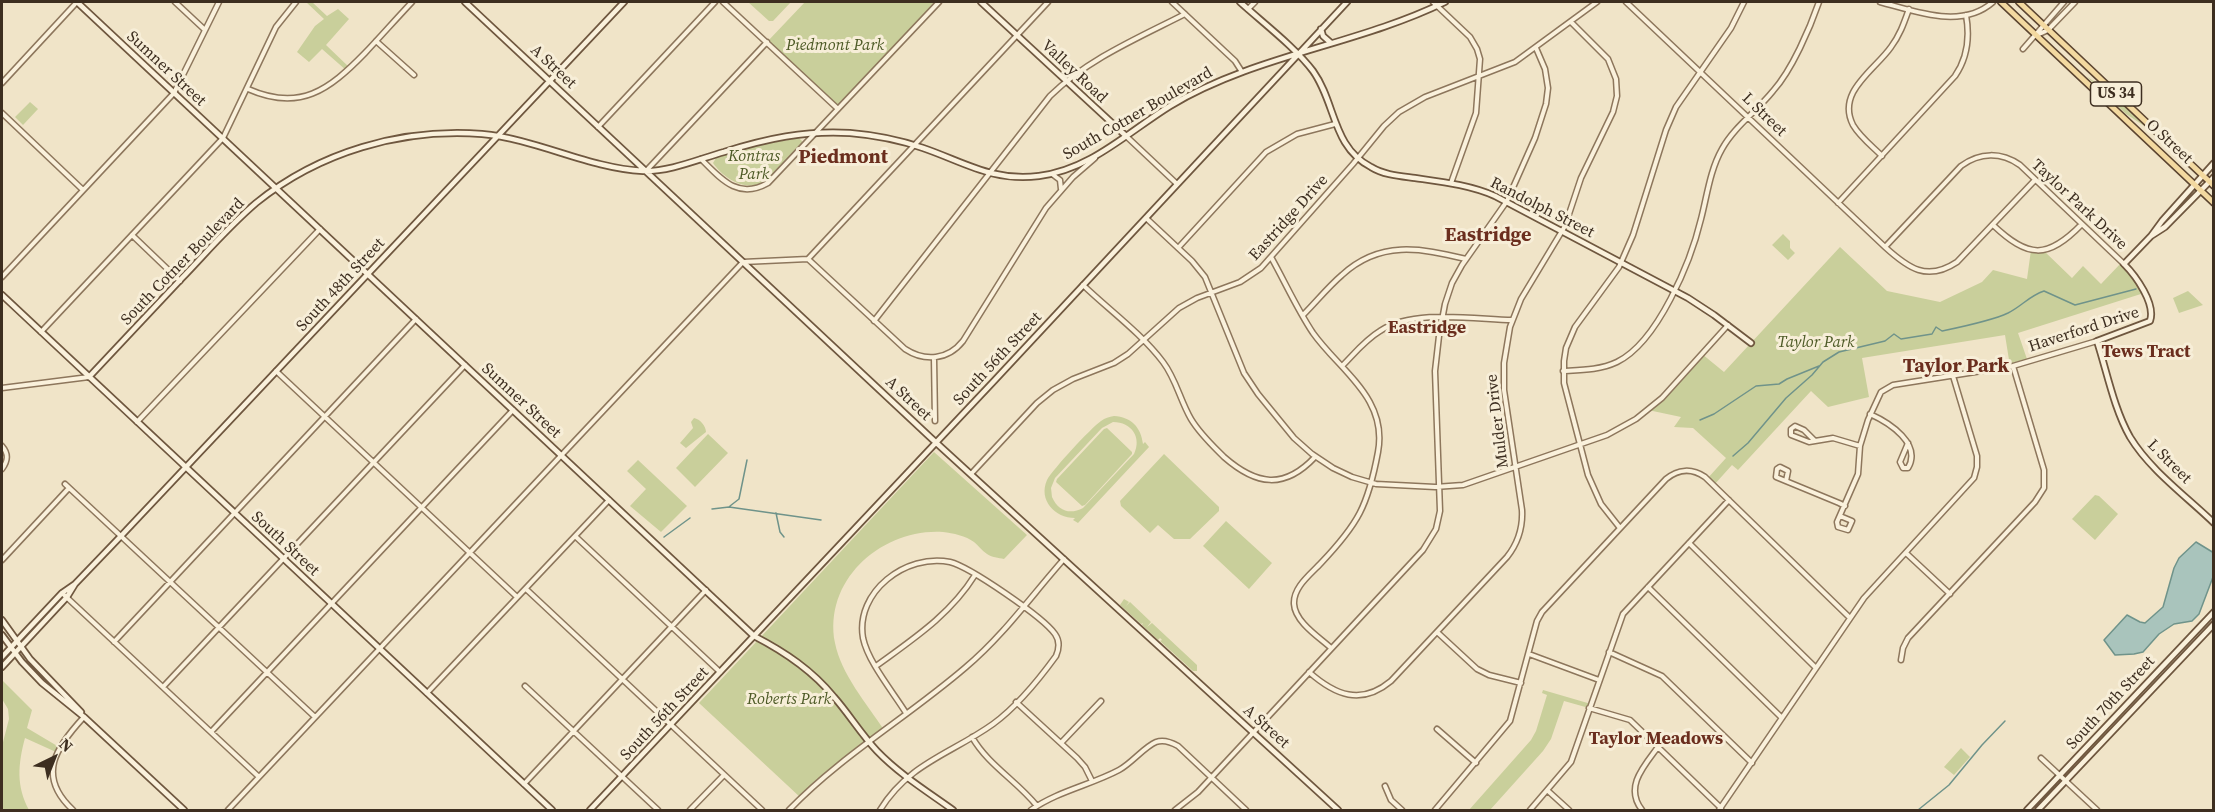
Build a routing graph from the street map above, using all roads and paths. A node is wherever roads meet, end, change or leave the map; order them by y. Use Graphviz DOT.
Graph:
graph roads {
  1 [pos="77,2"];
  2 [pos="175,2"];
  3 [pos="219,2"];
  4 [pos="296,2"];
  5 [pos="412,2"];
  6 [pos="465,2"];
  7 [pos="624,2"];
  8 [pos="715,2"];
  9 [pos="723,2"];
  10 [pos="939,2"];
  11 [pos="981,2"];
  12 [pos="1048,2"];
  13 [pos="1172,2"];
  14 [pos="1240,2"];
  15 [pos="1255,2"];
  16 [pos="1347,2"];
  17 [pos="1444,2"];
  18 [pos="1597,2"];
  19 [pos="1629,2"];
  20 [pos="1744,2"];
  21 [pos="1819,2"];
  22 [pos="1880,2"];
  23 [pos="1993,2"];
  24 [pos="2001,2"];
  25 [pos="2019,2"];
  26 [pos="2064,2"];
  27 [pos="2074,2"];
  28 [pos="1435,3"];
  29 [pos="1248,9"];
  30 [pos="1908,9"];
  31 [pos="1185,14"];
  32 [pos="1966,15"];
  33 [pos="1571,22"];
  34 [pos="2043,24"];
  35 [pos="1321,29"];
  36 [pos="205,30"];
  37 [pos="2048,30"];
  38 [pos="1017,35"];
  39 [pos="2036,35"];
  40 [pos="376,40"];
  41 [pos="767,42"];
  42 [pos="1331,43"];
  43 [pos="1536,48"];
  44 [pos="2023,49"];
  45 [pos="1297,54"];
  46 [pos="1242,72"];
  47 [pos="1700,72"];
  48 [pos="414,75"];
  49 [pos="1479,76"];
  50 [pos="550,81"];
  51 [pos="1066,81"];
  52 [pos="2,83"];
  53 [pos="248,89"];
  54 [pos="174,93"];
  55 [pos="838,109"];
  56 [pos="2,113"];
  57 [pos="1748,117"];
  58 [pos="1335,124"];
  59 [pos="598,127"];
  60 [pos="817,133"];
  61 [pos="498,136"];
  62 [pos="1126,136"];
  63 [pos="223,138"];
  64 [pos="914,145"];
  65 [pos="1095,156"];
  66 [pos="1882,156"];
  67 [pos="701,159"];
  68 [pos="1358,159"];
  69 [pos="2214,163"];
  70 [pos="646,171"];
  71 [pos="988,173"];
  72 [pos="1052,174"];
  73 [pos="2202,176"];
  74 [pos="2035,180"];
  75 [pos="2212,182"];
  76 [pos="1451,183"];
  77 [pos="1177,184"];
  78 [pos="2195,185"];
  79 [pos="277,188"];
  80 [pos="1061,189"];
  81 [pos="83,190"];
  82 [pos="2200,190"];
  83 [pos="1507,201"];
  84 [pos="1838,203"];
  85 [pos="2214,203"];
  86 [pos="1146,218"];
  87 [pos="2082,224"];
  88 [pos="1993,225"];
  89 [pos="320,229"];
  90 [pos="1563,231"];
  91 [pos="132,235"];
  92 [pos="2151,236"];
  93 [pos="1885,247"];
  94 [pos="1178,248"];
  95 [pos="1271,257"];
  96 [pos="808,259"];
  97 [pos="1466,259"];
  98 [pos="743,262"];
  99 [pos="1621,262"];
  100 [pos="2124,264"];
  101 [pos="368,274"];
  102 [pos="2,277"];
  103 [pos="180,280"];
  104 [pos="1083,285"];
  105 [pos="1675,291"];
  106 [pos="1212,292"];
  107 [pos="2,295"];
  108 [pos="1303,315"];
  109 [pos="1442,318"];
  110 [pos="417,319"];
  111 [pos="2151,319"];
  112 [pos="1512,320"];
  113 [pos="874,321"];
  114 [pos="1728,325"];
  115 [pos="41,332"];
  116 [pos="1142,340"];
  117 [pos="2097,341"];
  118 [pos="1751,343"];
  119 [pos="934,358"];
  120 [pos="465,364"];
  121 [pos="1342,366"];
  122 [pos="2013,366"];
  123 [pos="276,371"];
  124 [pos="1563,371"];
  125 [pos="1953,376"];
  126 [pos="89,377"];
  127 [pos="2,387"];
  128 [pos="513,410"];
  129 [pos="1870,414"];
  130 [pos="325,417"];
  131 [pos="935,421"];
  132 [pos="137,422"];
  133 [pos="1814,440"];
  134 [pos="936,442"];
  135 [pos="1908,443"];
  136 [pos="1580,445"];
  137 [pos="2,446"];
  138 [pos="1860,446"];
  139 [pos="561,455"];
  140 [pos="1315,457"];
  141 [pos="373,462"];
  142 [pos="1516,467"];
  143 [pos="186,468"];
  144 [pos="2,469"];
  145 [pos="971,474"];
  146 [pos="1786,481"];
  147 [pos="1370,483"];
  148 [pos="1440,487"];
  149 [pos="609,500"];
  150 [pos="1729,500"];
  151 [pos="1845,506"];
  152 [pos="421,507"];
  153 [pos="234,513"];
  154 [pos="1840,516"];
  155 [pos="2214,523"];
  156 [pos="1620,528"];
  157 [pos="121,536"];
  158 [pos="575,536"];
  159 [pos="1689,543"];
  160 [pos="469,552"];
  161 [pos="1906,553"];
  162 [pos="282,558"];
  163 [pos="1064,559"];
  164 [pos="2,560"];
  165 [pos="975,575"];
  166 [pos="170,582"];
  167 [pos="75,584"];
  168 [pos="1648,587"];
  169 [pos="526,589"];
  170 [pos="705,590"];
  171 [pos="62,593"];
  172 [pos="1950,594"];
  173 [pos="67,597"];
  174 [pos="518,597"];
  175 [pos="330,603"];
  176 [pos="1024,606"];
  177 [pos="2214,612"];
  178 [pos="1850,618"];
  179 [pos="2,620"];
  180 [pos="2214,624"];
  181 [pos="219,627"];
  182 [pos="671,627"];
  183 [pos="1437,632"];
  184 [pos="2,635"];
  185 [pos="754,636"];
  186 [pos="16,642"];
  187 [pos="114,642"];
  188 [pos="20,647"];
  189 [pos="10,648"];
  190 [pos="379,648"];
  191 [pos="1331,648"];
  192 [pos="1609,652"];
  193 [pos="14,653"];
  194 [pos="1529,654"];
  195 [pos="2,657"];
  196 [pos="1901,660"];
  197 [pos="876,666"];
  198 [pos="2,667"];
  199 [pos="1816,668"];
  200 [pos="267,672"];
  201 [pos="720,672"];
  202 [pos="1309,672"];
  203 [pos="622,679"];
  204 [pos="1599,680"];
  205 [pos="1521,683"];
  206 [pos="525,686"];
  207 [pos="163,687"];
  208 [pos="427,693"];
  209 [pos="1101,701"];
  210 [pos="1016,702"];
  211 [pos="1589,708"];
  212 [pos="906,713"];
  213 [pos="84,717"];
  214 [pos="315,717"];
  215 [pos="1782,718"];
  216 [pos="671,725"];
  217 [pos="1437,729"];
  218 [pos="573,731"];
  219 [pos="211,732"];
  220 [pos="1253,732"];
  221 [pos="972,737"];
  222 [pos="868,741"];
  223 [pos="1061,743"];
  224 [pos="1658,747"];
  225 [pos="2041,758"];
  226 [pos="1476,763"];
  227 [pos="1752,763"];
  228 [pos="724,775"];
  229 [pos="2059,776"];
  230 [pos="259,777"];
  231 [pos="622,777"];
  232 [pos="907,777"];
  233 [pos="1212,777"];
  234 [pos="2065,781"];
  235 [pos="1092,782"];
  236 [pos="524,784"];
  237 [pos="1385,786"];
  238 [pos="1547,790"];
  239 [pos="1037,806"];
  240 [pos="1720,809"];
  241 [pos="73,810"];
  242 [pos="184,810"];
  243 [pos="228,810"];
  244 [pos="552,810"];
  245 [pos="590,810"];
  246 [pos="658,810"];
  247 [pos="690,810"];
  248 [pos="762,810"];
  249 [pos="789,810"];
  250 [pos="880,810"];
  251 [pos="953,810"];
  252 [pos="1031,810"];
  253 [pos="1174,810"];
  254 [pos="1246,810"];
  255 [pos="1338,810"];
  256 [pos="1402,810"];
  257 [pos="1435,810"];
  258 [pos="1530,810"];
  259 [pos="1569,810"];
  260 [pos="1642,810"];
  261 [pos="2027,810"];
  262 [pos="2038,810"];
  263 [pos="2097,810"];
  1 -- 52 [label="street"];
  1 -- 54 [label="main road, Sumner Street"];
  2 -- 36 [label="street"];
  3 -- 36 [label="street"];
  4 -- 53 [label="street"];
  5 -- 40 [label="street"];
  6 -- 50 [label="main road, A Street"];
  7 -- 50 [label="main road, South 48th Street"];
  8 -- 59 [label="street"];
  9 -- 41 [label="street"];
  10 -- 55 [label="street"];
  11 -- 38 [label="main road, Valley Road"];
  12 -- 38 [label="street"];
  13 -- 31 [label="street"];
  14 -- 29 [label="main road, Randolph Street"];
  15 -- 29 [label="street"];
  16 -- 35 [label="main road, South 56th Street"];
  17 -- 28 [label="main road, South Cotner Boulevard"];
  18 -- 33 [label="street, Eastridge Drive"];
  19 -- 47 [label="street, L Street"];
  20 -- 47 [label="street"];
  21 -- 57 [label="street"];
  22 -- 30 [label="street"];
  23 -- 32 [label="street"];
  24 -- 39 [label="main road, O Street / US 34"];
  25 -- 34 [label="main road, O Street / US 34"];
  26 -- 34 [label="street"];
  27 -- 37 [label="street"];
  28 -- 42 [label="main road, South Cotner Boulevard"];
  28 -- 49 [label="street"];
  29 -- 45 [label="main road, Randolph Street"];
  30 -- 32 [label="street"];
  30 -- 66 [label="street"];
  31 -- 46 [label="street"];
  31 -- 51 [label="street"];
  32 -- 66 [label="street"];
  33 -- 43 [label="street, Eastridge Drive"];
  33 -- 90 [label="street, Mulder Drive"];
  34 -- 37 [label="main road, O Street / US 34"];
  34 -- 39 [label="street"];
  35 -- 42 [label="main road"];
  35 -- 45 [label="main road, South 56th Street"];
  36 -- 54 [label="street"];
  37 -- 39 [label="street"];
  37 -- 73 [label="main road, O Street / US 34"];
  38 -- 51 [label="main road, Valley Road"];
  38 -- 64 [label="street"];
  39 -- 44 [label="street"];
  39 -- 78 [label="main road, O Street / US 34"];
  40 -- 48 [label="street"];
  40 -- 53 [label="street"];
  41 -- 55 [label="street"];
  41 -- 70 [label="street"];
  42 -- 45 [label="main road, South Cotner Boulevard"];
  43 -- 49 [label="street, Eastridge Drive"];
  43 -- 83 [label="street"];
  45 -- 46 [label="main road, South Cotner Boulevard"];
  45 -- 58 [label="main road, Randolph Street"];
  45 -- 77 [label="main road, South 56th Street"];
  46 -- 62 [label="main road, South Cotner Boulevard"];
  47 -- 57 [label="street, L Street"];
  47 -- 99 [label="street"];
  49 -- 68 [label="street, Eastridge Drive"];
  49 -- 76 [label="street"];
  50 -- 59 [label="main road, A Street"];
  50 -- 61 [label="main road, South 48th Street"];
  51 -- 62 [label="main road, Valley Road"];
  51 -- 71 [label="street"];
  53 -- 63 [label="street"];
  54 -- 63 [label="main road, Sumner Street"];
  54 -- 81 [label="street"];
  55 -- 60 [label="street"];
  56 -- 81 [label="street"];
  57 -- 84 [label="street, L Street"];
  57 -- 105 [label="street"];
  58 -- 68 [label="main road, Randolph Street"];
  58 -- 94 [label="street"];
  59 -- 70 [label="main road, A Street"];
  60 -- 64 [label="main road, South Cotner Boulevard"];
  60 -- 67 [label="main road, South Cotner Boulevard"];
  60 -- 67 [label="street"];
  61 -- 70 [label="main road, South Cotner Boulevard"];
  61 -- 79 [label="main road, South Cotner Boulevard"];
  61 -- 101 [label="main road, South 48th Street"];
  62 -- 65 [label="main road, South Cotner Boulevard"];
  62 -- 77 [label="street, Valley Road"];
  63 -- 79 [label="main road, Sumner Street"];
  63 -- 91 [label="street"];
  64 -- 71 [label="main road, South Cotner Boulevard"];
  64 -- 96 [label="street"];
  65 -- 72 [label="main road, South Cotner Boulevard"];
  65 -- 80 [label="street"];
  66 -- 84 [label="street"];
  67 -- 70 [label="main road, South Cotner Boulevard"];
  68 -- 76 [label="main road, Randolph Street"];
  68 -- 95 [label="street, Eastridge Drive"];
  69 -- 73 [label="main road"];
  70 -- 98 [label="main road, A Street"];
  71 -- 72 [label="main road, South Cotner Boulevard"];
  71 -- 113 [label="street"];
  72 -- 80 [label="street"];
  73 -- 75 [label="main road, O Street / US 34"];
  73 -- 78 [label="main road"];
  74 -- 87 [label="street, Taylor Park Drive"];
  74 -- 88 [label="street, L Street"];
  74 -- 93 [label="street, Taylor Park Drive"];
  75 -- 82 [label="main road"];
  76 -- 83 [label="main road, Randolph Street"];
  77 -- 86 [label="main road, South 56th Street"];
  78 -- 82 [label="main road, O Street / US 34"];
  78 -- 92 [label="main road"];
  79 -- 89 [label="main road, Sumner Street"];
  79 -- 103 [label="main road, South Cotner Boulevard"];
  80 -- 119 [label="street"];
  81 -- 102 [label="street"];
  82 -- 85 [label="main road, O Street / US 34"];
  82 -- 92 [label="main road"];
  83 -- 90 [label="main road, Randolph Street"];
  83 -- 97 [label="street"];
  84 -- 93 [label="street, L Street"];
  86 -- 94 [label="street"];
  86 -- 104 [label="main road, South 56th Street"];
  87 -- 88 [label="street"];
  87 -- 100 [label="street, Taylor Park Drive"];
  88 -- 93 [label="street, L Street"];
  89 -- 101 [label="main road, Sumner Street"];
  89 -- 132 [label="street"];
  90 -- 99 [label="main road, Randolph Street"];
  90 -- 112 [label="street, Mulder Drive"];
  91 -- 103 [label="street"];
  91 -- 115 [label="street"];
  92 -- 100 [label="main road"];
  94 -- 106 [label="street"];
  95 -- 106 [label="street, Eastridge Drive"];
  95 -- 108 [label="street"];
  96 -- 98 [label="street"];
  96 -- 113 [label="street"];
  97 -- 108 [label="street"];
  97 -- 109 [label="street"];
  98 -- 134 [label="main road, A Street"];
  98 -- 139 [label="street"];
  99 -- 105 [label="main road, Randolph Street"];
  99 -- 124 [label="street"];
  100 -- 111 [label="main road, Taylor Park Drive"];
  101 -- 110 [label="main road, Sumner Street"];
  101 -- 123 [label="main road, South 48th Street"];
  103 -- 126 [label="main road, South Cotner Boulevard"];
  104 -- 116 [label="street"];
  104 -- 134 [label="main road, South 56th Street"];
  105 -- 114 [label="main road, Randolph Street"];
  105 -- 124 [label="street"];
  106 -- 116 [label="street, Eastridge Drive"];
  106 -- 140 [label="street"];
  107 -- 115 [label="main road, South Street"];
  108 -- 121 [label="street"];
  109 -- 112 [label="street"];
  109 -- 121 [label="street"];
  109 -- 148 [label="street"];
  110 -- 120 [label="main road, Sumner Street"];
  110 -- 130 [label="street"];
  111 -- 117 [label="main road, Haverford Drive"];
  112 -- 142 [label="street, Mulder Drive"];
  113 -- 119 [label="street"];
  114 -- 118 [label="main road, Randolph Street"];
  114 -- 136 [label="street"];
  115 -- 126 [label="main road, South Street"];
  116 -- 140 [label="street"];
  116 -- 145 [label="street, Eastridge Drive"];
  117 -- 122 [label="street, Haverford Drive"];
  117 -- 155 [label="main road, L Street"];
  119 -- 131 [label="street"];
  120 -- 128 [label="main road, Sumner Street"];
  120 -- 141 [label="street"];
  121 -- 147 [label="street"];
  122 -- 125 [label="street, Haverford Drive"];
  122 -- 172 [label="street"];
  123 -- 130 [label="street"];
  123 -- 143 [label="main road, South 48th Street"];
  124 -- 136 [label="street"];
  125 -- 129 [label="street, Haverford Drive"];
  125 -- 161 [label="street"];
  126 -- 127 [label="street"];
  126 -- 132 [label="main road, South Street"];
  128 -- 139 [label="main road, Sumner Street"];
  128 -- 152 [label="street"];
  129 -- 135 [label="street"];
  129 -- 138 [label="street"];
  130 -- 141 [label="street"];
  130 -- 153 [label="street"];
  132 -- 143 [label="main road, South Street"];
  133 -- 133 [label="street"];
  133 -- 138 [label="street"];
  134 -- 145 [label="main road, A Street"];
  134 -- 185 [label="main road, South 56th Street"];
  135 -- 135 [label="street"];
  136 -- 142 [label="street"];
  136 -- 156 [label="street"];
  137 -- 144 [label="street"];
  138 -- 151 [label="street"];
  139 -- 149 [label="main road, Sumner Street"];
  139 -- 160 [label="street"];
  140 -- 147 [label="street"];
  141 -- 152 [label="street"];
  141 -- 162 [label="street"];
  142 -- 148 [label="street"];
  142 -- 183 [label="street, Mulder Drive"];
  143 -- 153 [label="main road, South Street"];
  143 -- 157 [label="main road, South 48th Street"];
  145 -- 163 [label="main road, A Street"];
  146 -- 151 [label="street"];
  147 -- 148 [label="street"];
  147 -- 191 [label="street"];
  148 -- 191 [label="street"];
  149 -- 158 [label="street"];
  149 -- 170 [label="main road, Sumner Street"];
  150 -- 156 [label="street"];
  150 -- 159 [label="street"];
  150 -- 178 [label="street"];
  151 -- 154 [label="street"];
  152 -- 160 [label="street"];
  152 -- 175 [label="street"];
  153 -- 162 [label="main road, South Street"];
  153 -- 166 [label="street"];
  156 -- 194 [label="street"];
  157 -- 164 [label="street"];
  157 -- 166 [label="street"];
  157 -- 167 [label="main road, South 48th Street"];
  158 -- 169 [label="street"];
  158 -- 182 [label="street"];
  159 -- 168 [label="street"];
  159 -- 199 [label="street"];
  160 -- 174 [label="street"];
  160 -- 190 [label="street"];
  161 -- 172 [label="street"];
  161 -- 178 [label="street"];
  162 -- 175 [label="main road, South Street"];
  162 -- 181 [label="street"];
  163 -- 176 [label="street"];
  163 -- 220 [label="main road, A Street"];
  165 -- 176 [label="street"];
  165 -- 197 [label="street"];
  165 -- 197 [label="street"];
  166 -- 181 [label="street"];
  166 -- 187 [label="street"];
  167 -- 171 [label="main road, South 48th Street"];
  167 -- 173 [label="main road, South 48th Street"];
  168 -- 192 [label="street"];
  168 -- 215 [label="street"];
  169 -- 174 [label="street"];
  169 -- 203 [label="street"];
  170 -- 182 [label="street"];
  170 -- 185 [label="main road, Sumner Street"];
  171 -- 173 [label="street"];
  171 -- 186 [label="main road, South 48th Street"];
  172 -- 196 [label="street"];
  173 -- 187 [label="street"];
  173 -- 188 [label="main road, South 48th Street"];
  174 -- 208 [label="street"];
  175 -- 190 [label="main road, South Street"];
  175 -- 200 [label="street"];
  176 -- 210 [label="street"];
  176 -- 212 [label="street"];
  177 -- 229 [label="main road, South 70th Street"];
  178 -- 199 [label="street"];
  179 -- 186 [label="main road"];
  180 -- 234 [label="main road, South 70th Street"];
  181 -- 200 [label="street"];
  181 -- 207 [label="street"];
  182 -- 201 [label="street"];
  182 -- 203 [label="street"];
  183 -- 202 [label="street, Mulder Drive"];
  183 -- 205 [label="street"];
  184 -- 189 [label="main road"];
  185 -- 201 [label="main road, South 56th Street"];
  185 -- 222 [label="main road, Sumner Street"];
  186 -- 188 [label="main road"];
  186 -- 189 [label="main road, South 48th Street"];
  187 -- 207 [label="street"];
  188 -- 193 [label="main road, South 48th Street"];
  188 -- 213 [label="main road"];
  189 -- 193 [label="main road"];
  189 -- 195 [label="main road, South 48th Street"];
  190 -- 208 [label="main road, South Street"];
  190 -- 214 [label="street"];
  191 -- 202 [label="street"];
  192 -- 204 [label="street"];
  192 -- 227 [label="street"];
  193 -- 198 [label="main road, South 48th Street"];
  193 -- 213 [label="main road"];
  194 -- 204 [label="street"];
  194 -- 205 [label="street"];
  197 -- 212 [label="street"];
  199 -- 215 [label="street"];
  200 -- 214 [label="street"];
  200 -- 219 [label="street"];
  201 -- 216 [label="main road, South 56th Street"];
  202 -- 220 [label="street"];
  203 -- 216 [label="street"];
  203 -- 218 [label="street"];
  204 -- 211 [label="street"];
  205 -- 226 [label="street"];
  206 -- 218 [label="street"];
  207 -- 219 [label="street"];
  208 -- 236 [label="main road, South Street"];
  209 -- 223 [label="street"];
  210 -- 221 [label="street"];
  210 -- 223 [label="street"];
  211 -- 224 [label="street"];
  211 -- 238 [label="street"];
  212 -- 222 [label="street"];
  213 -- 241 [label="street"];
  213 -- 242 [label="main road"];
  214 -- 230 [label="street"];
  215 -- 227 [label="street"];
  216 -- 228 [label="street"];
  216 -- 231 [label="main road, South 56th Street"];
  217 -- 226 [label="street"];
  218 -- 231 [label="street"];
  218 -- 236 [label="street"];
  219 -- 230 [label="street"];
  220 -- 233 [label="street"];
  220 -- 255 [label="main road, A Street"];
  221 -- 232 [label="street"];
  221 -- 239 [label="street"];
  222 -- 232 [label="main road, Sumner Street"];
  222 -- 249 [label="street"];
  223 -- 235 [label="street"];
  224 -- 240 [label="street"];
  224 -- 260 [label="street"];
  225 -- 229 [label="street"];
  226 -- 257 [label="street"];
  227 -- 240 [label="street"];
  228 -- 247 [label="street"];
  228 -- 248 [label="street"];
  229 -- 234 [label="street"];
  229 -- 261 [label="main road, South 70th Street"];
  230 -- 243 [label="street"];
  231 -- 245 [label="main road, South 56th Street"];
  231 -- 246 [label="street"];
  232 -- 250 [label="street"];
  232 -- 251 [label="main road, Sumner Street"];
  233 -- 235 [label="street"];
  233 -- 253 [label="street"];
  233 -- 254 [label="street"];
  234 -- 262 [label="main road, South 70th Street"];
  234 -- 263 [label="street"];
  235 -- 239 [label="street"];
  236 -- 244 [label="main road, South Street"];
  237 -- 256 [label="street"];
  238 -- 258 [label="street"];
  238 -- 259 [label="street"];
  239 -- 252 [label="street"];
}
